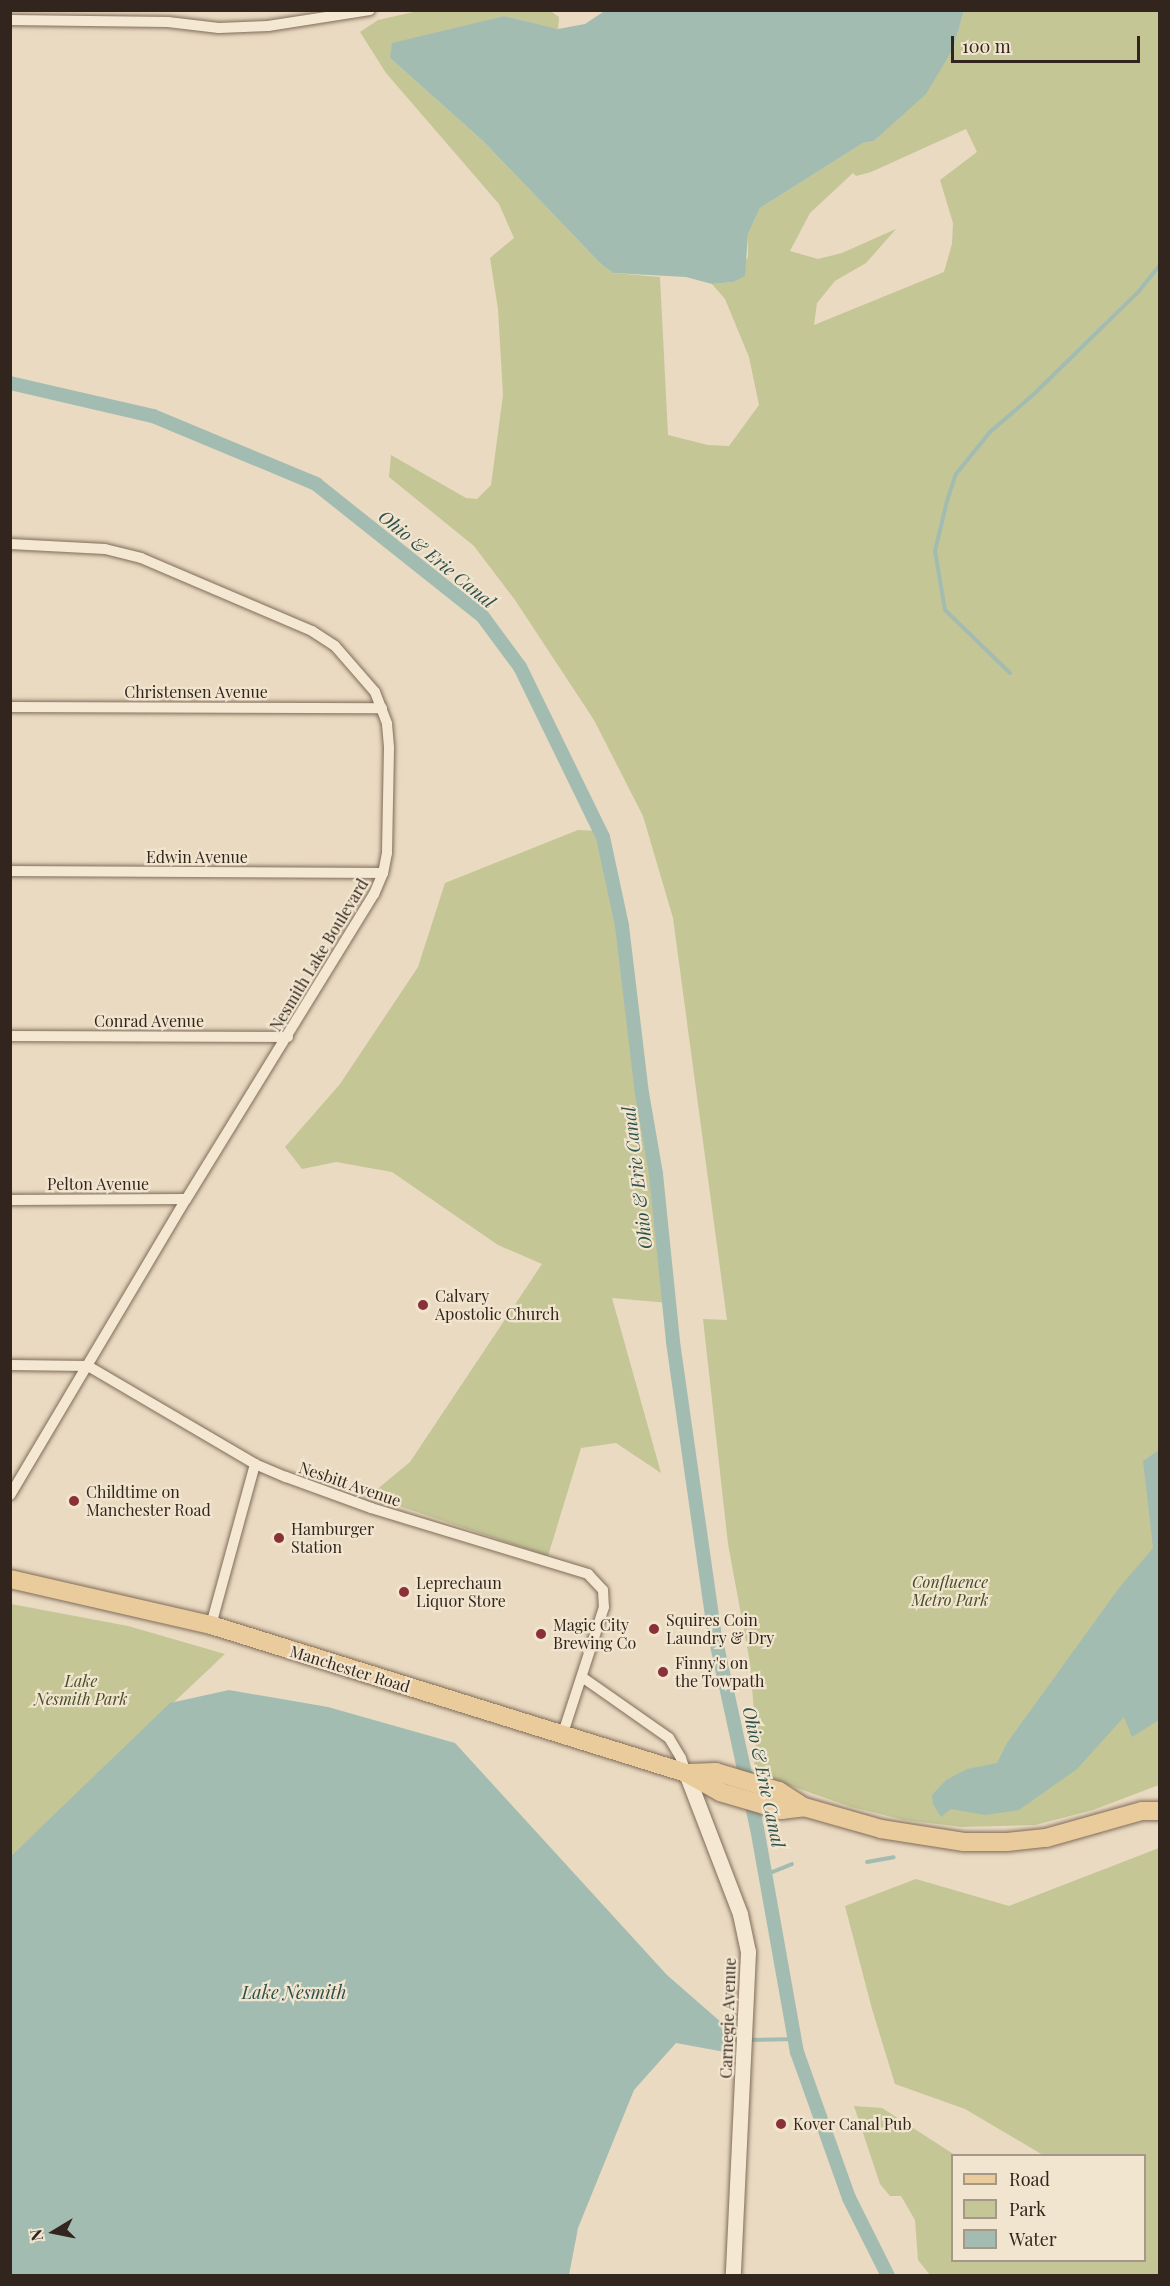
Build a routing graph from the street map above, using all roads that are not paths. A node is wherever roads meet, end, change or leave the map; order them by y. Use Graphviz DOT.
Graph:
graph roads {
  1 [pos="370,10"];
  2 [pos="10,20"];
  3 [pos="10,544"];
  4 [pos="10,707"];
  5 [pos="382,708"];
  6 [pos="10,871"];
  7 [pos="383,873"];
  8 [pos="10,1036"];
  9 [pos="288,1037"];
  10 [pos="186,1199"];
  11 [pos="10,1200"];
  12 [pos="10,1365"];
  13 [pos="88,1366"];
  14 [pos="255,1464"];
  15 [pos="10,1495"];
  16 [pos="10,1580"];
  17 [pos="211,1625"];
  18 [pos="582,1677"];
  19 [pos="563,1733"];
  20 [pos="686,1773"];
  21 [pos="1160,1796"];
  22 [pos="804,1807"];
  23 [pos="1151,1811"];
  24 [pos="733,2276"];
  1 -- 2 [label="street"];
  3 -- 5 [label="street, Nesmith Lake Boulevard"];
  4 -- 5 [label="street, Christensen Avenue"];
  5 -- 7 [label="street, Nesmith Lake Boulevard"];
  6 -- 7 [label="street, Edwin Avenue"];
  7 -- 9 [label="street, Nesmith Lake Boulevard"];
  8 -- 9 [label="street, Conrad Avenue"];
  9 -- 10 [label="street, Nesmith Lake Boulevard"];
  10 -- 11 [label="street, Pelton Avenue"];
  10 -- 13 [label="street, Nesmith Lake Boulevard"];
  12 -- 13 [label="street, Nesbitt Avenue"];
  13 -- 14 [label="street, Nesbitt Avenue"];
  13 -- 15 [label="street, Nesmith Lake Boulevard"];
  14 -- 17 [label="street"];
  14 -- 18 [label="street, Nesbitt Avenue"];
  16 -- 17 [label="main road, Manchester Road"];
  17 -- 19 [label="main road, Manchester Road"];
  18 -- 19 [label="street, Nesbitt Avenue"];
  18 -- 20 [label="street"];
  19 -- 20 [label="main road, Manchester Road"];
  20 -- 22 [label="main road, Manchester Road"];
  20 -- 22 [label="main road, Manchester Road"];
  20 -- 24 [label="street, Carnegie Avenue"];
  21 -- 23 [label="main road, Manchester Road"];
  22 -- 23 [label="main road, Manchester Road"];
}
